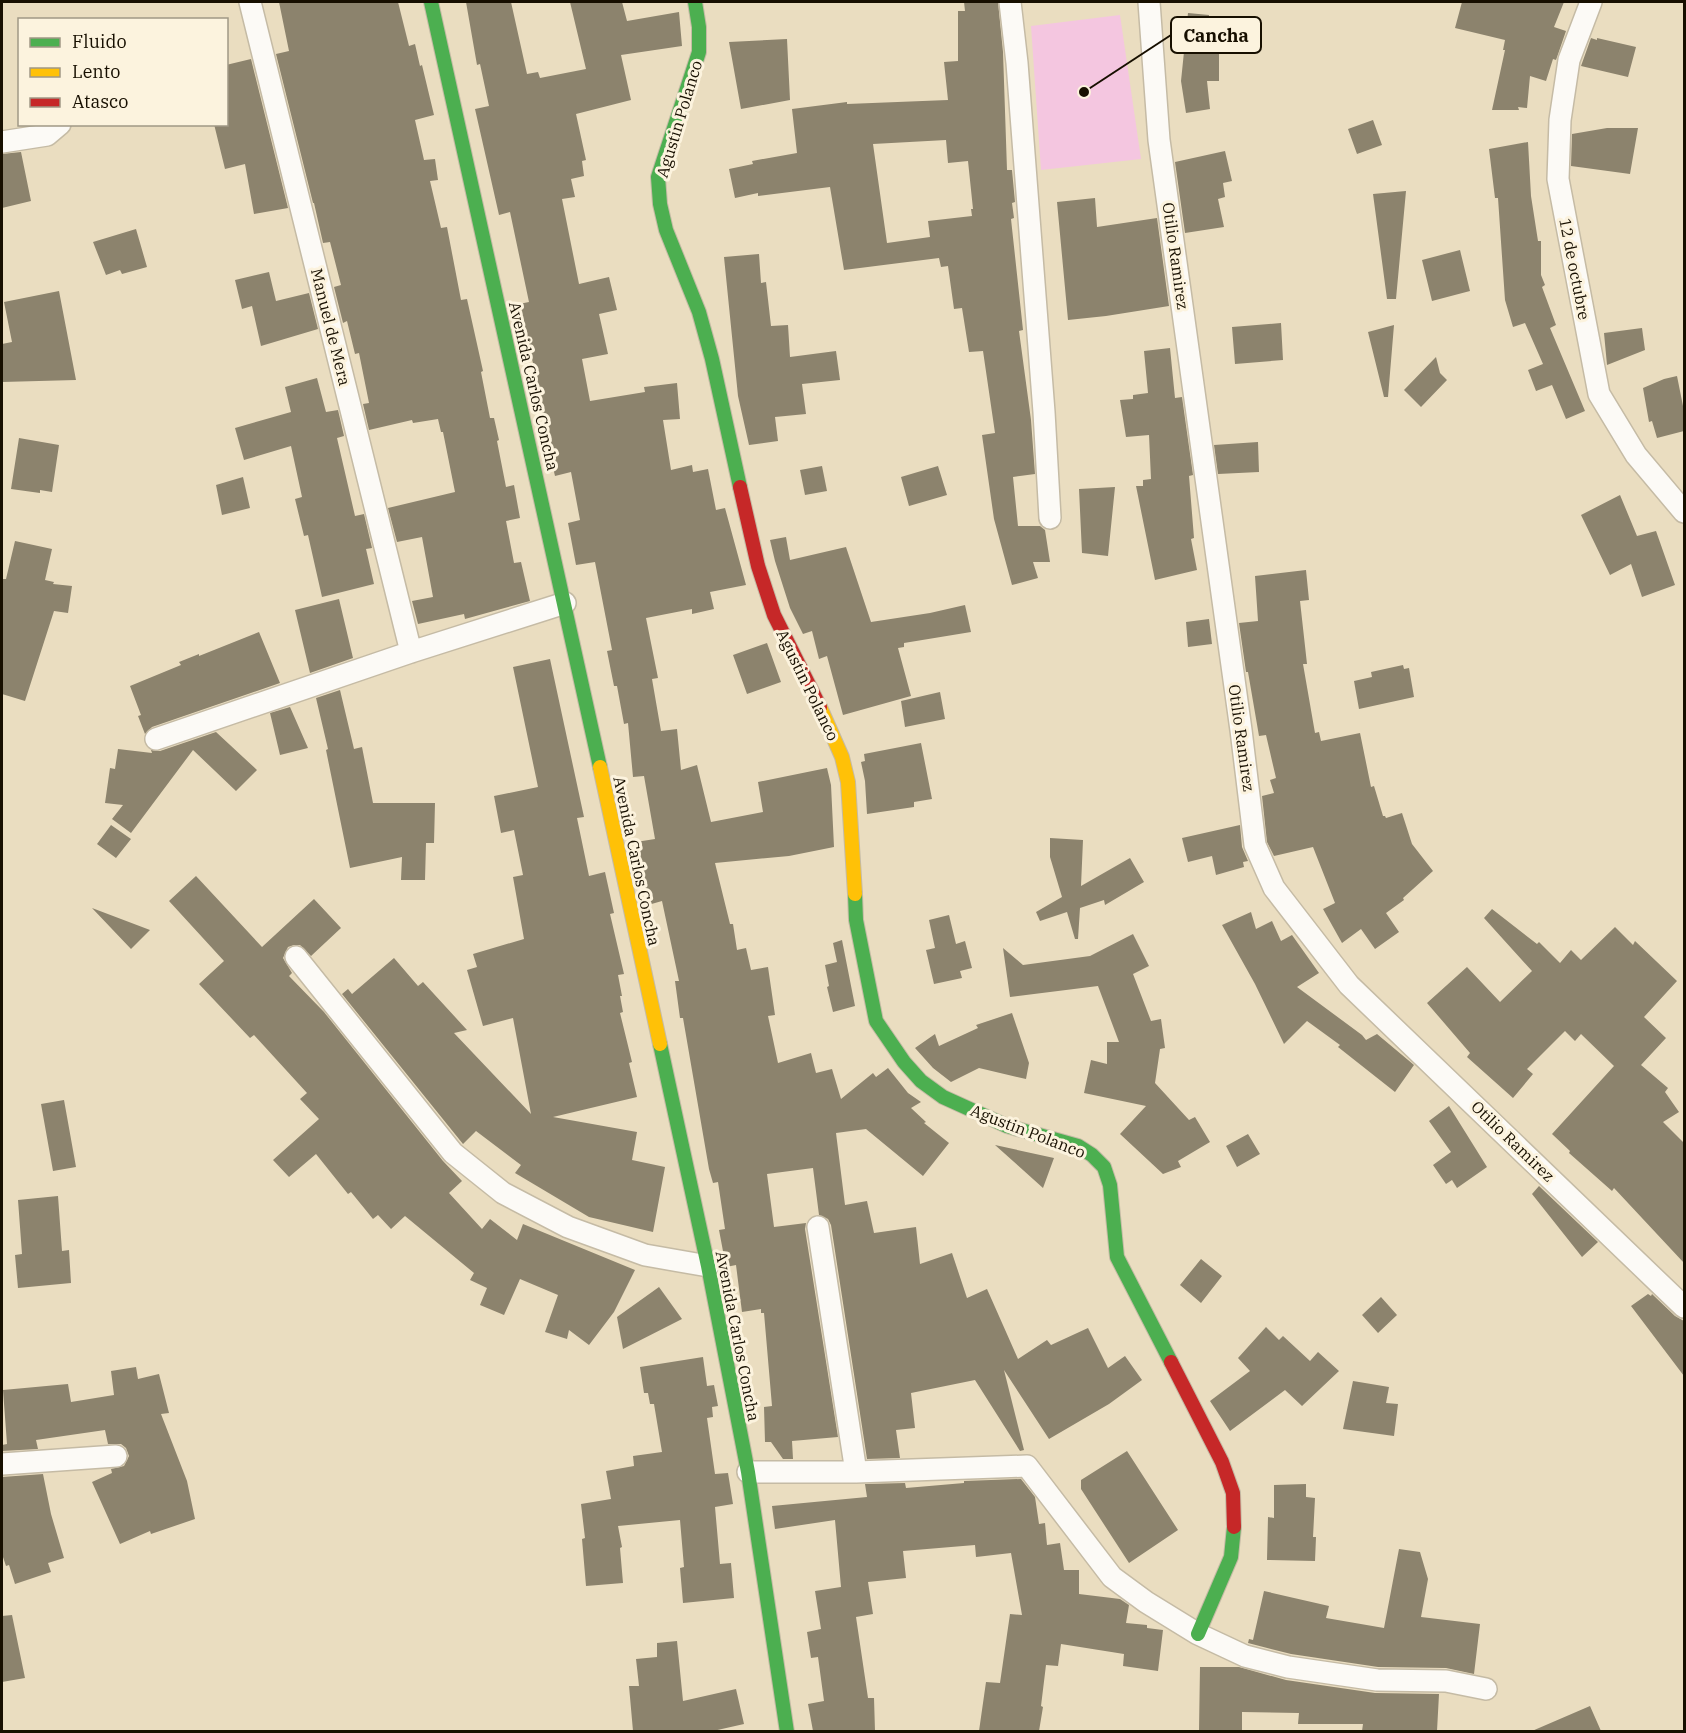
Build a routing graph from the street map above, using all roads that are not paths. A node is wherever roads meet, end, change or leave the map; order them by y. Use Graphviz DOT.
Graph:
graph roads {
  1 [pos="250,2"];
  2 [pos="431,2"];
  3 [pos="695,2"];
  4 [pos="1010,2"];
  5 [pos="1149,2"];
  6 [pos="1591,2"];
  7 [pos="58,126"];
  8 [pos="2,142"];
  9 [pos="1684,512"];
  10 [pos="1050,518"];
  11 [pos="566,603"];
  12 [pos="411,652"];
  13 [pos="156,739"];
  14 [pos="296,957"];
  15 [pos="818,1227"];
  16 [pos="708,1266"];
  17 [pos="1684,1307"];
  18 [pos="116,1456"];
  19 [pos="2,1464"];
  20 [pos="748,1472"];
  21 [pos="856,1472"];
  22 [pos="1198,1634"];
  23 [pos="1486,1689"];
  24 [pos="787,1731"];
  1 -- 12 [label="street, Manuel de Mera"];
  2 -- 11 [label="street, Avenida Carlos Concha"];
  3 -- 22 [label="street, Agustin Polanco"];
  4 -- 10 [label="street"];
  5 -- 17 [label="street, Otilio Ramirez"];
  6 -- 9 [label="street, 12 de octubre"];
  7 -- 8 [label="street"];
  11 -- 12 [label="street"];
  11 -- 16 [label="street, Avenida Carlos Concha"];
  12 -- 13 [label="street"];
  14 -- 16 [label="street"];
  15 -- 21 [label="street"];
  16 -- 20 [label="street, Avenida Carlos Concha"];
  18 -- 19 [label="street"];
  20 -- 21 [label="street"];
  20 -- 24 [label="street, Avenida Carlos Concha"];
  21 -- 22 [label="street"];
  22 -- 23 [label="street"];
}
